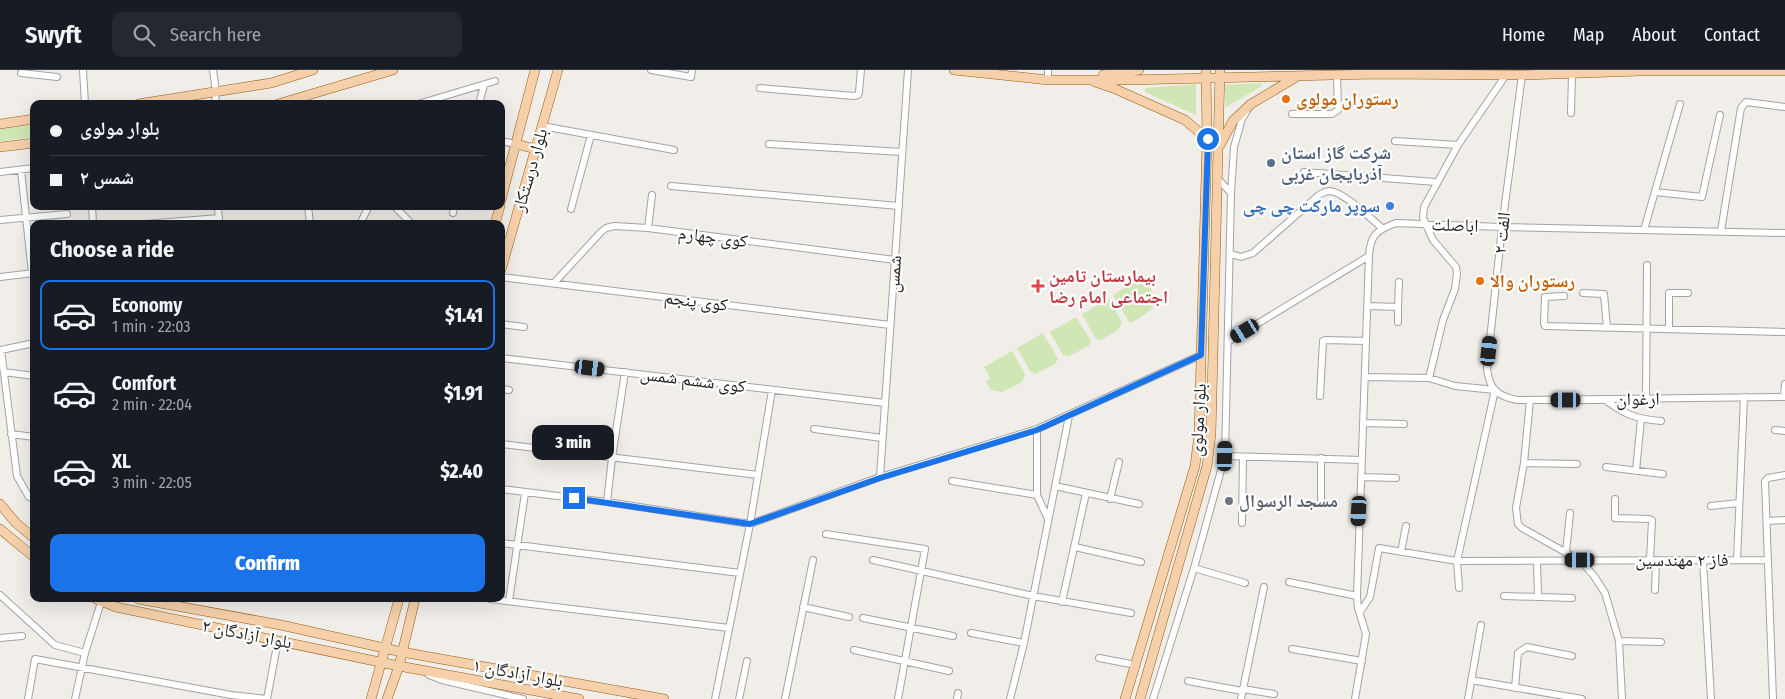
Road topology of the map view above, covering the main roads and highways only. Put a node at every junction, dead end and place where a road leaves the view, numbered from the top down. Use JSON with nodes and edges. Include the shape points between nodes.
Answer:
{"nodes":[{"id":1,"x":313,"y":70,"type":"edge"},
{"id":2,"x":393,"y":70,"type":"edge"},
{"id":3,"x":535,"y":70,"type":"edge"},
{"id":4,"x":558,"y":70,"type":"edge"},
{"id":5,"x":954,"y":70,"type":"edge"},
{"id":6,"x":1108,"y":70,"type":"edge"},
{"id":7,"x":1138,"y":70,"type":"edge"},
{"id":8,"x":1640,"y":71,"type":"edge"},
{"id":9,"x":1785,"y":71,"type":"edge"},
{"id":10,"x":1375,"y":72,"type":"edge"},
{"id":11,"x":1220,"y":73,"type":"edge"},
{"id":12,"x":1206,"y":74,"type":"edge"},
{"id":13,"x":1048,"y":75,"type":"edge"},
{"id":14,"x":1300,"y":75,"type":"junction"},
{"id":15,"x":1086,"y":79,"type":"junction"},
{"id":16,"x":164,"y":100,"type":"edge"},
{"id":17,"x":292,"y":100,"type":"edge"},
{"id":18,"x":30,"y":120,"type":"edge"},
{"id":19,"x":0,"y":124,"type":"edge"},
{"id":20,"x":1208,"y":139,"type":"junction"},
{"id":21,"x":30,"y":143,"type":"edge"},
{"id":22,"x":516,"y":144,"type":"junction"},
{"id":23,"x":0,"y":147,"type":"edge"},
{"id":24,"x":1219,"y":148,"type":"junction"},
{"id":25,"x":536,"y":150,"type":"junction"},
{"id":26,"x":505,"y":185,"type":"edge"},
{"id":27,"x":505,"y":256,"type":"edge"},
{"id":28,"x":1199,"y":434,"type":"junction"},
{"id":29,"x":1211,"y":434,"type":"junction"},
{"id":30,"x":0,"y":504,"type":"edge"},
{"id":31,"x":0,"y":529,"type":"edge"},
{"id":32,"x":30,"y":535,"type":"edge"},
{"id":33,"x":30,"y":554,"type":"edge"},
{"id":34,"x":105,"y":602,"type":"edge"},
{"id":35,"x":154,"y":602,"type":"edge"},
{"id":36,"x":397,"y":602,"type":"edge"},
{"id":37,"x":414,"y":602,"type":"edge"},
{"id":38,"x":386,"y":648,"type":"junction"},
{"id":39,"x":402,"y":652,"type":"junction"},
{"id":40,"x":383,"y":662,"type":"junction"},
{"id":41,"x":399,"y":666,"type":"junction"},
{"id":42,"x":371,"y":699,"type":"edge"},
{"id":43,"x":388,"y":699,"type":"edge"},
{"id":44,"x":579,"y":699,"type":"edge"},
{"id":45,"x":664,"y":699,"type":"edge"},
{"id":46,"x":1125,"y":699,"type":"edge"},
{"id":47,"x":1140,"y":699,"type":"edge"}],
"edges":[{"from":1,"to":16,"type":"main road","via":[[271,83]]},
{"from":2,"to":17,"type":"main road"},
{"from":3,"to":22,"type":"main road","name":"بلوار درستکار"},
{"from":4,"to":25,"type":"main road","name":"بلوار درستکار"},
{"from":5,"to":13,"type":"main road"},
{"from":6,"to":15,"type":"main road"},
{"from":7,"to":15,"type":"main road"},
{"from":8,"to":9,"type":"main road"},
{"from":8,"to":10,"type":"main road","via":[[1522,75]]},
{"from":10,"to":14,"type":"main road"},
{"from":11,"to":12,"type":"main road"},
{"from":11,"to":14,"type":"main road"},
{"from":11,"to":24,"type":"main road","name":"بلوار مولوی"},
{"from":12,"to":15,"type":"main road","via":[[1128,80]]},
{"from":12,"to":20,"type":"main road","name":"بلوار مولوی"},
{"from":13,"to":15,"type":"main road"},
{"from":14,"to":24,"type":"main road","via":[[1251,104],[1233,121]]},
{"from":15,"to":20,"type":"main road","via":[[1185,120]]},
{"from":18,"to":19,"type":"main road"},
{"from":20,"to":28,"type":"main road","name":"بلوار مولوی"},
{"from":21,"to":23,"type":"main road"},
{"from":22,"to":25,"type":"main road"},
{"from":22,"to":26,"type":"main road","name":"بلوار درستکار"},
{"from":24,"to":29,"type":"main road","name":"بلوار مولوی"},
{"from":25,"to":27,"type":"main road","name":"بلوار درستکار"},
{"from":28,"to":29,"type":"main road"},
{"from":28,"to":46,"type":"main road","name":"بلوار مولوی","via":[[1195,466]]},
{"from":29,"to":47,"type":"main road","name":"بلوار مولوی","via":[[1207,466]]},
{"from":30,"to":32,"type":"main road"},
{"from":31,"to":33,"type":"main road"},
{"from":34,"to":40,"type":"main road","name":"بلوار آزادگان ۲"},
{"from":35,"to":38,"type":"main road","name":"بلوار آزادگان ۲"},
{"from":36,"to":38,"type":"main road"},
{"from":37,"to":39,"type":"main road"},
{"from":38,"to":39,"type":"main road","name":"بلوار آزادگان ۲"},
{"from":38,"to":40,"type":"main road"},
{"from":39,"to":41,"type":"main road"},
{"from":39,"to":45,"type":"main road","name":"بلوار آزادگان ۱"},
{"from":40,"to":41,"type":"main road","name":"بلوار آزادگان ۲"},
{"from":40,"to":42,"type":"main road"},
{"from":41,"to":43,"type":"main road"},
{"from":41,"to":44,"type":"main road","name":"بلوار آزادگان ۱"}]}
